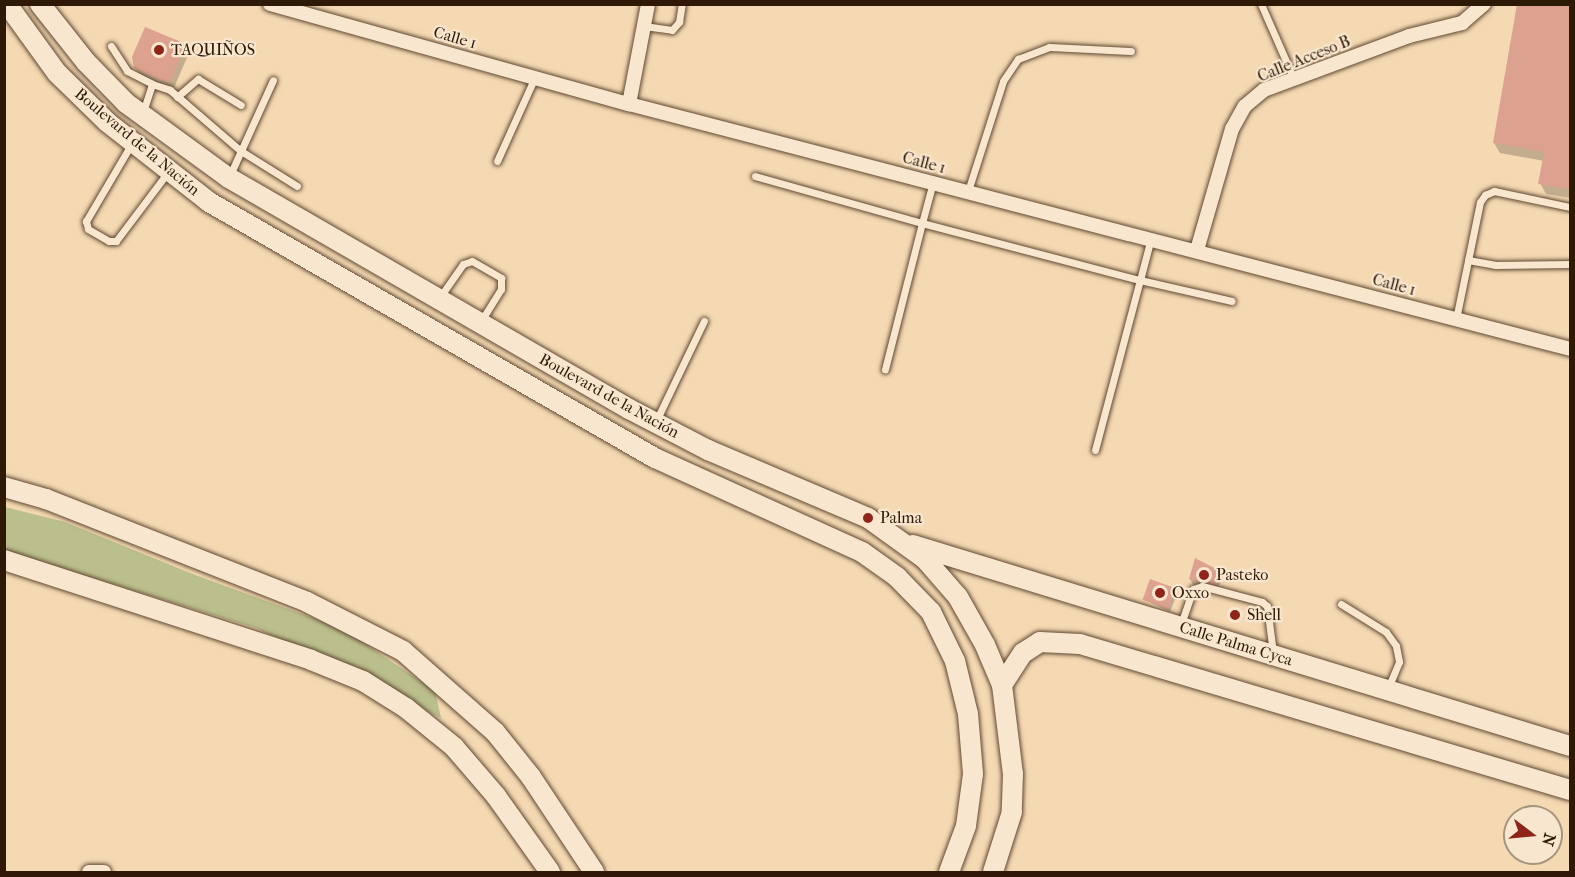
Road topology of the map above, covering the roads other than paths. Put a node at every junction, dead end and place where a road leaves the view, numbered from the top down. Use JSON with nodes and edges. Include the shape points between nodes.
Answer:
{"nodes":[{"id":1,"x":7,"y":4,"type":"edge"},
{"id":2,"x":40,"y":4,"type":"edge"},
{"id":3,"x":270,"y":4,"type":"edge"},
{"id":4,"x":648,"y":4,"type":"edge"},
{"id":5,"x":682,"y":4,"type":"edge"},
{"id":6,"x":1261,"y":4,"type":"edge"},
{"id":7,"x":1484,"y":4,"type":"edge"},
{"id":8,"x":644,"y":26,"type":"junction"},
{"id":9,"x":111,"y":46,"type":"dead end"},
{"id":10,"x":1131,"y":51,"type":"dead end"},
{"id":11,"x":535,"y":78,"type":"junction"},
{"id":12,"x":1294,"y":79,"type":"junction"},
{"id":13,"x":273,"y":80,"type":"dead end"},
{"id":14,"x":152,"y":84,"type":"junction"},
{"id":15,"x":177,"y":97,"type":"junction"},
{"id":16,"x":629,"y":104,"type":"junction"},
{"id":17,"x":241,"y":105,"type":"dead end"},
{"id":18,"x":141,"y":115,"type":"junction"},
{"id":19,"x":132,"y":142,"type":"junction"},
{"id":20,"x":241,"y":151,"type":"junction"},
{"id":21,"x":497,"y":161,"type":"dead end"},
{"id":22,"x":168,"y":172,"type":"junction"},
{"id":23,"x":755,"y":177,"type":"dead end"},
{"id":24,"x":229,"y":178,"type":"junction"},
{"id":25,"x":933,"y":182,"type":"junction"},
{"id":26,"x":297,"y":186,"type":"dead end"},
{"id":27,"x":968,"y":191,"type":"junction"},
{"id":28,"x":1570,"y":207,"type":"edge"},
{"id":29,"x":922,"y":223,"type":"junction"},
{"id":30,"x":1150,"y":238,"type":"junction"},
{"id":31,"x":1197,"y":250,"type":"junction"},
{"id":32,"x":1468,"y":261,"type":"junction"},
{"id":33,"x":1570,"y":264,"type":"edge"},
{"id":34,"x":1140,"y":280,"type":"junction"},
{"id":35,"x":438,"y":299,"type":"junction"},
{"id":36,"x":1232,"y":301,"type":"dead end"},
{"id":37,"x":1456,"y":319,"type":"junction"},
{"id":38,"x":704,"y":321,"type":"dead end"},
{"id":39,"x":480,"y":323,"type":"junction"},
{"id":40,"x":1570,"y":349,"type":"edge"},
{"id":41,"x":465,"y":350,"type":"junction"},
{"id":42,"x":885,"y":369,"type":"dead end"},
{"id":43,"x":655,"y":423,"type":"junction"},
{"id":44,"x":1095,"y":450,"type":"dead end"},
{"id":45,"x":4,"y":487,"type":"edge"},
{"id":46,"x":903,"y":541,"type":"junction"},
{"id":47,"x":4,"y":560,"type":"edge"},
{"id":48,"x":1341,"y":604,"type":"dead end"},
{"id":49,"x":1180,"y":627,"type":"junction"},
{"id":50,"x":1273,"y":655,"type":"junction"},
{"id":51,"x":1002,"y":685,"type":"junction"},
{"id":52,"x":1387,"y":690,"type":"junction"},
{"id":53,"x":1570,"y":746,"type":"edge"},
{"id":54,"x":1570,"y":790,"type":"edge"},
{"id":55,"x":89,"y":873,"type":"edge"},
{"id":56,"x":104,"y":873,"type":"edge"},
{"id":57,"x":550,"y":873,"type":"edge"},
{"id":58,"x":594,"y":873,"type":"edge"},
{"id":59,"x":949,"y":873,"type":"edge"},
{"id":60,"x":993,"y":873,"type":"edge"}],
"edges":[{"from":1,"to":19,"type":"main road","name":"Boulevard de la Nación","via":[[57,74]]},
{"from":2,"to":18,"type":"main road","name":"Boulevard de la Nación","via":[[86,62]]},
{"from":3,"to":11,"type":"street","name":"Calle 1"},
{"from":4,"to":8,"type":"street"},
{"from":5,"to":8,"type":"lane","via":[[679,22],[672,30]]},
{"from":6,"to":12,"type":"lane"},
{"from":7,"to":12,"type":"street","name":"Calle Acceso B","via":[[1462,23],[1409,36]]},
{"from":8,"to":16,"type":"street"},
{"from":9,"to":14,"type":"lane","via":[[127,71]]},
{"from":10,"to":27,"type":"lane","via":[[1049,47],[1018,59],[1003,81]]},
{"from":11,"to":16,"type":"street","name":"Calle 1"},
{"from":11,"to":21,"type":"lane"},
{"from":12,"to":31,"type":"street","name":"Calle Acceso B","via":[[1264,90],[1245,106],[1232,129]]},
{"from":13,"to":20,"type":"lane"},
{"from":14,"to":15,"type":"lane"},
{"from":14,"to":18,"type":"lane"},
{"from":15,"to":17,"type":"lane","via":[[198,79]]},
{"from":15,"to":20,"type":"lane"},
{"from":16,"to":25,"type":"street","name":"Calle 1"},
{"from":18,"to":24,"type":"main road","name":"Boulevard de la Nación"},
{"from":19,"to":22,"type":"main road","name":"Boulevard de la Nación"},
{"from":19,"to":22,"type":"lane","via":[[86,221],[88,229],[116,241]]},
{"from":20,"to":24,"type":"lane"},
{"from":20,"to":26,"type":"lane"},
{"from":22,"to":41,"type":"main road","name":"Boulevard de la Nación","via":[[277,244]]},
{"from":23,"to":29,"type":"lane"},
{"from":24,"to":35,"type":"main road","name":"Boulevard de la Nación"},
{"from":25,"to":27,"type":"street","name":"Calle 1"},
{"from":25,"to":29,"type":"lane"},
{"from":27,"to":30,"type":"street","name":"Calle 1"},
{"from":28,"to":32,"type":"lane","via":[[1494,191],[1485,195],[1480,202]]},
{"from":29,"to":34,"type":"lane"},
{"from":29,"to":42,"type":"lane"},
{"from":30,"to":31,"type":"street","name":"Calle 1"},
{"from":30,"to":34,"type":"lane"},
{"from":31,"to":37,"type":"street","name":"Calle 1"},
{"from":32,"to":33,"type":"lane","via":[[1495,265]]},
{"from":32,"to":37,"type":"lane"},
{"from":34,"to":36,"type":"lane"},
{"from":34,"to":44,"type":"lane"},
{"from":35,"to":39,"type":"main road","name":"Boulevard de la Nación"},
{"from":35,"to":39,"type":"lane","via":[[463,264],[472,261],[501,278],[501,289]]},
{"from":37,"to":40,"type":"street","name":"Calle 1"},
{"from":38,"to":43,"type":"lane"},
{"from":39,"to":41,"type":"main road"},
{"from":39,"to":43,"type":"main road","name":"Boulevard de la Nación"},
{"from":41,"to":59,"type":"main road","name":"Boulevard de la Nación","via":[[655,458],[862,552],[897,577],[931,612],[958,672],[968,714],[973,774],[966,826]]},
{"from":43,"to":46,"type":"main road","name":"Boulevard de la Nación","via":[[708,450],[821,495]]},
{"from":45,"to":58,"type":"main road","via":[[46,499],[307,602],[403,651],[495,732],[551,806]]},
{"from":46,"to":49,"type":"main road","name":"Calle Palma Cyca"},
{"from":46,"to":51,"type":"main road","name":"Boulevard de la Nación","via":[[925,558],[958,597]]},
{"from":47,"to":57,"type":"main road","via":[[311,660],[363,681],[406,708],[454,747],[496,796]]},
{"from":48,"to":52,"type":"lane","via":[[1386,632],[1396,645],[1399,662]]},
{"from":49,"to":50,"type":"main road","name":"Calle Palma Cyca"},
{"from":49,"to":50,"type":"lane","via":[[1193,590],[1202,586],[1262,602],[1267,606]]},
{"from":50,"to":52,"type":"main road","name":"Calle Palma Cyca"},
{"from":51,"to":54,"type":"main road","via":[[1023,653],[1040,642],[1080,644]]},
{"from":51,"to":60,"type":"main road","name":"Boulevard de la Nación","via":[[1013,774],[1012,812]]},
{"from":52,"to":53,"type":"main road","name":"Calle Palma Cyca"},
{"from":55,"to":56,"type":"street"}]}
